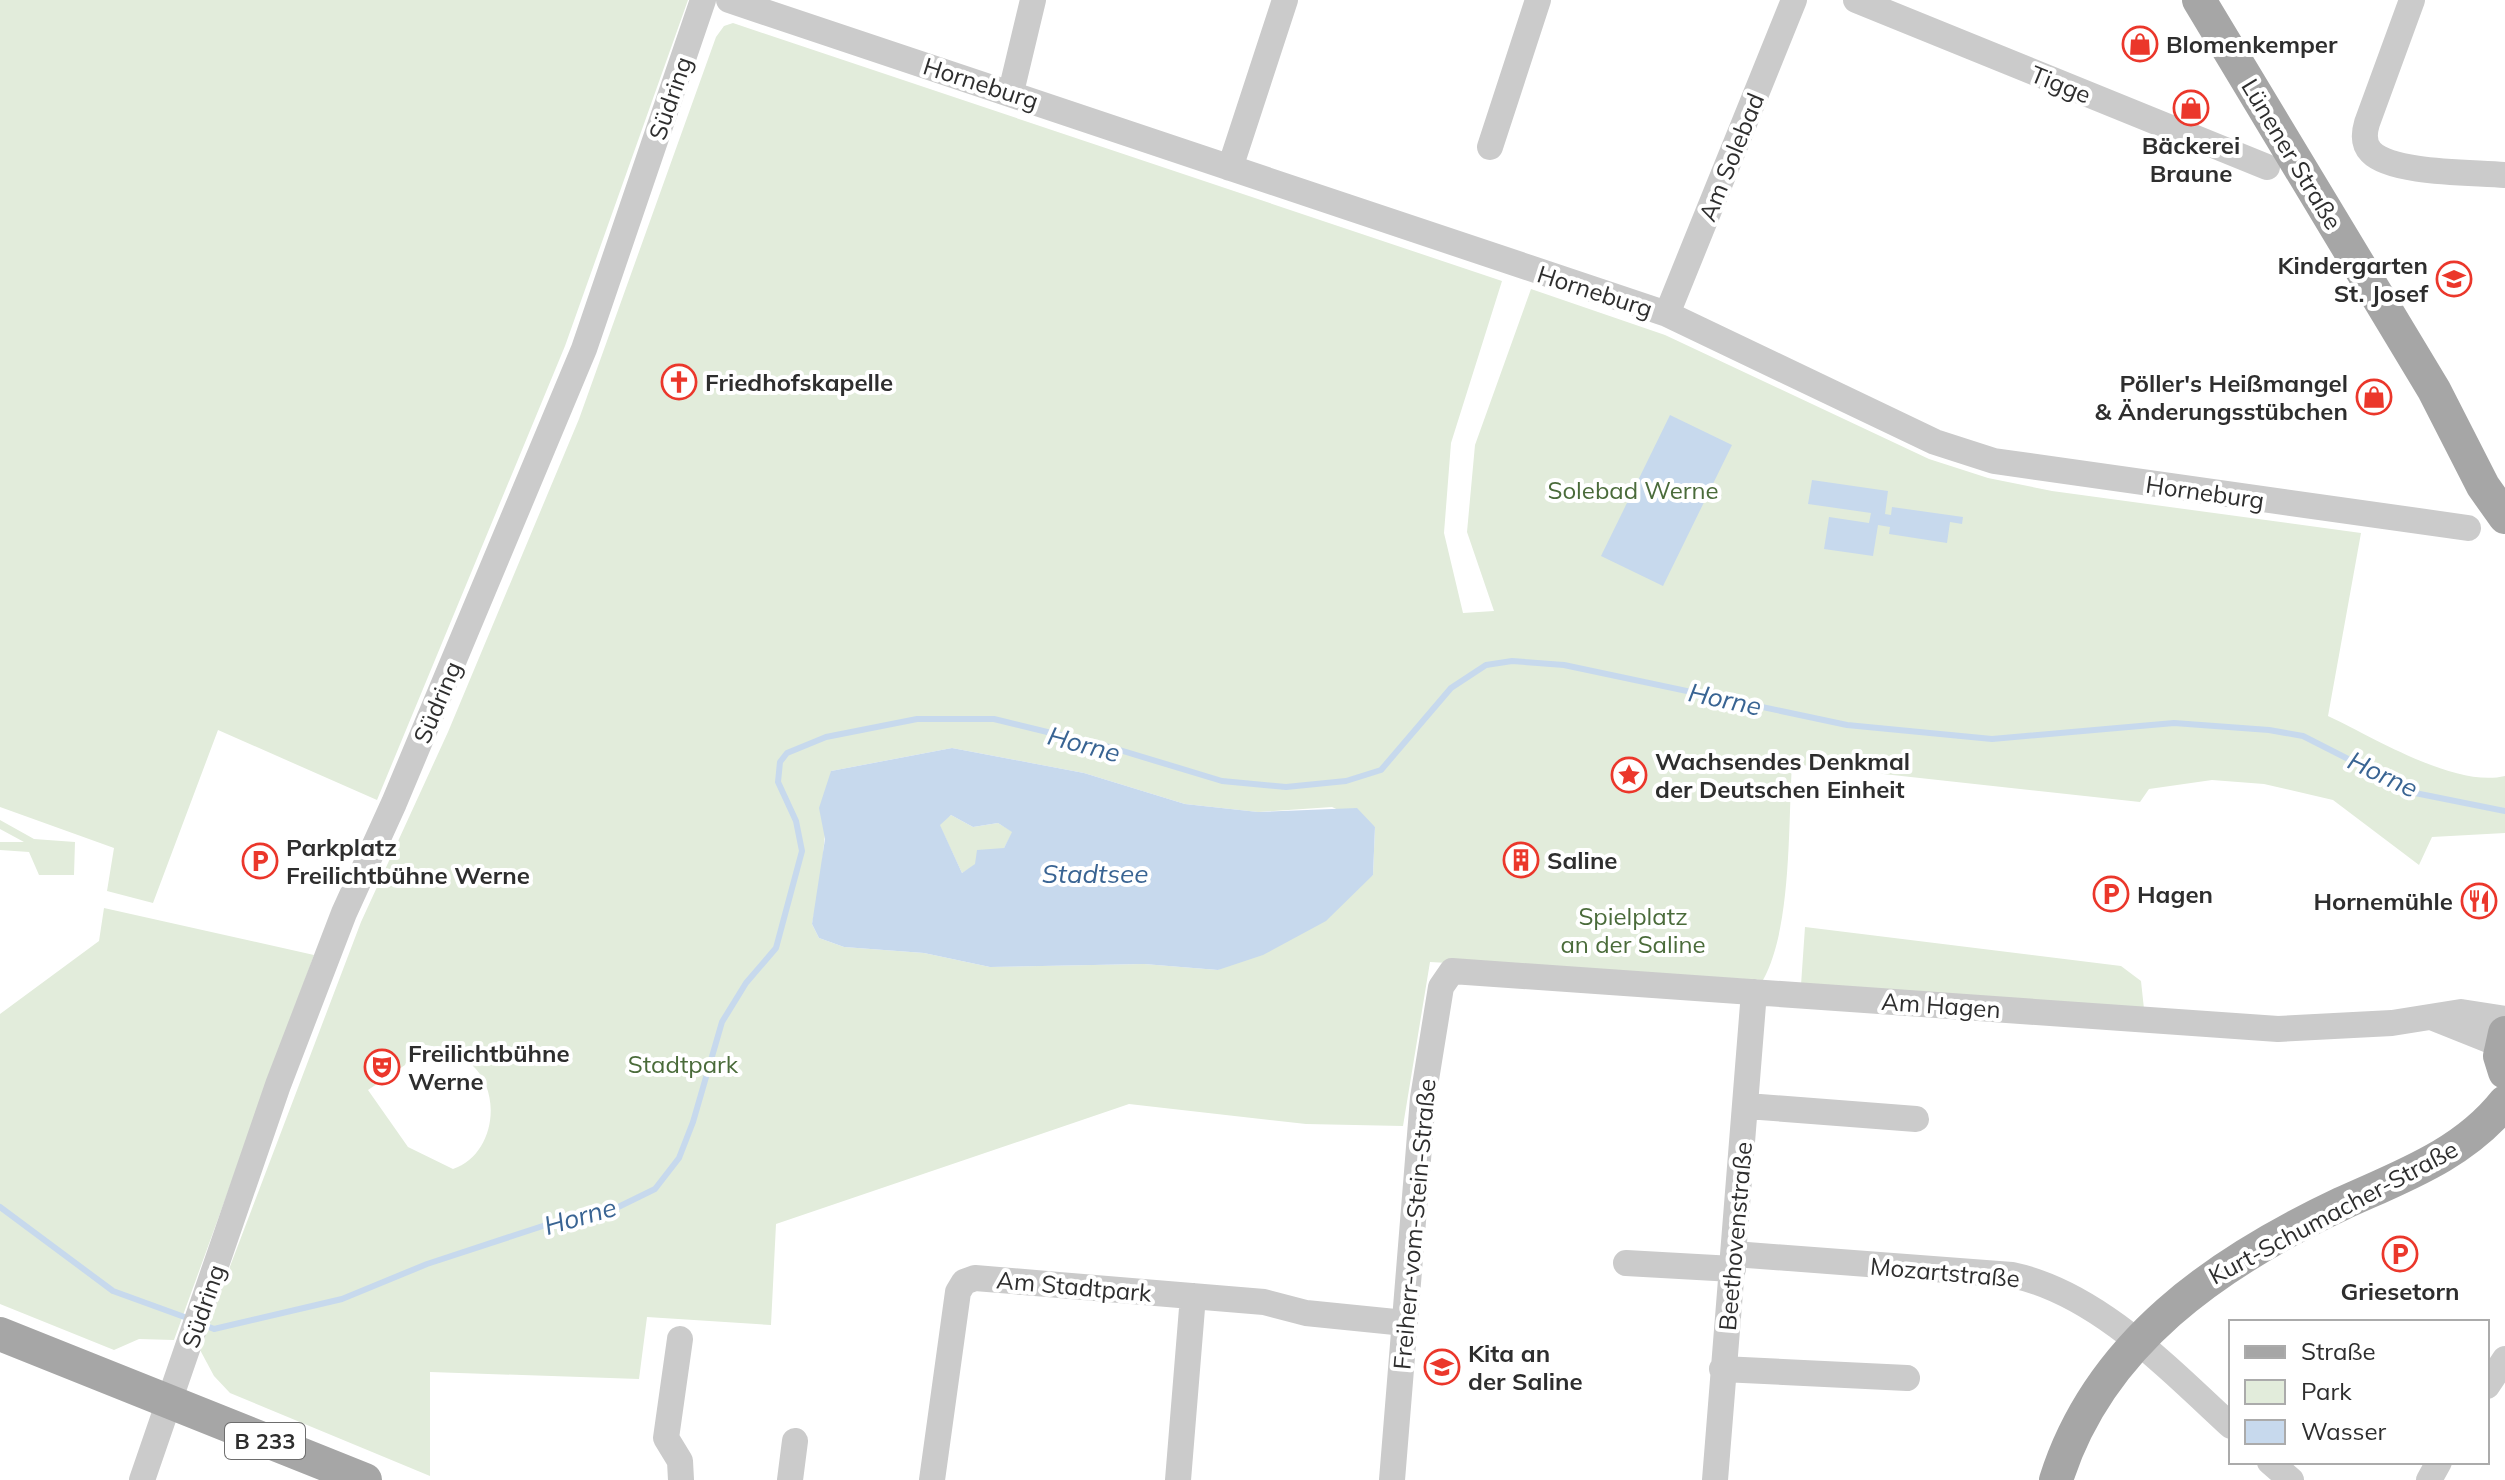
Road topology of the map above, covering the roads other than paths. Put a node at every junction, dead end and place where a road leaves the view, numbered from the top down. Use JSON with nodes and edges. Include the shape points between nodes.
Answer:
{"nodes":[{"id":1,"x":703,"y":0,"type":"edge"},
{"id":2,"x":729,"y":0,"type":"edge"},
{"id":3,"x":1033,"y":0,"type":"edge"},
{"id":4,"x":1285,"y":0,"type":"edge"},
{"id":5,"x":1538,"y":0,"type":"edge"},
{"id":6,"x":1794,"y":0,"type":"edge"},
{"id":7,"x":1856,"y":0,"type":"edge"},
{"id":8,"x":2199,"y":0,"type":"edge"},
{"id":9,"x":2412,"y":0,"type":"edge"},
{"id":10,"x":1011,"y":92,"type":"junction"},
{"id":11,"x":1490,"y":147,"type":"dead end"},
{"id":12,"x":2267,"y":167,"type":"dead end"},
{"id":13,"x":1230,"y":168,"type":"junction"},
{"id":14,"x":2505,"y":175,"type":"edge"},
{"id":15,"x":1667,"y":314,"type":"junction"},
{"id":16,"x":2434,"y":390,"type":"junction"},
{"id":17,"x":2505,"y":482,"type":"edge"},
{"id":18,"x":2505,"y":517,"type":"edge"},
{"id":19,"x":2468,"y":528,"type":"dead end"},
{"id":20,"x":1452,"y":971,"type":"joint"},
{"id":21,"x":1754,"y":992,"type":"junction"},
{"id":22,"x":2504,"y":1042,"type":"edge"},
{"id":23,"x":2505,"y":1102,"type":"edge"},
{"id":24,"x":1747,"y":1106,"type":"junction"},
{"id":25,"x":1916,"y":1119,"type":"dead end"},
{"id":26,"x":1734,"y":1261,"type":"junction"},
{"id":27,"x":1626,"y":1263,"type":"dead end"},
{"id":28,"x":1193,"y":1296,"type":"junction"},
{"id":29,"x":1405,"y":1323,"type":"junction"},
{"id":30,"x":0,"y":1334,"type":"edge"},
{"id":31,"x":680,"y":1339,"type":"dead end"},
{"id":32,"x":2137,"y":1344,"type":"junction"},
{"id":33,"x":2505,"y":1359,"type":"edge"},
{"id":34,"x":1722,"y":1369,"type":"junction"},
{"id":35,"x":1907,"y":1378,"type":"dead end"},
{"id":36,"x":2489,"y":1383,"type":"edge"},
{"id":37,"x":171,"y":1405,"type":"junction"},
{"id":38,"x":2229,"y":1424,"type":"edge"},
{"id":39,"x":795,"y":1441,"type":"dead end"},
{"id":40,"x":2272,"y":1464,"type":"edge"},
{"id":41,"x":142,"y":1480,"type":"edge"},
{"id":42,"x":365,"y":1480,"type":"edge"},
{"id":43,"x":681,"y":1480,"type":"edge"},
{"id":44,"x":790,"y":1480,"type":"edge"},
{"id":45,"x":932,"y":1480,"type":"edge"},
{"id":46,"x":1178,"y":1480,"type":"edge"},
{"id":47,"x":1392,"y":1480,"type":"edge"},
{"id":48,"x":1715,"y":1480,"type":"edge"},
{"id":49,"x":2056,"y":1480,"type":"edge"},
{"id":50,"x":2291,"y":1480,"type":"edge"}],
"edges":[{"from":1,"to":37,"type":"street","name":"Südring","via":[[584,349],[333,939],[278,1085]]},
{"from":2,"to":10,"type":"street","name":"Horneburg"},
{"from":3,"to":10,"type":"street"},
{"from":4,"to":13,"type":"street"},
{"from":5,"to":11,"type":"street"},
{"from":6,"to":15,"type":"street","name":"Am Solebad"},
{"from":7,"to":12,"type":"street","name":"Tigge"},
{"from":8,"to":16,"type":"main road","name":"Lünener Straße"},
{"from":9,"to":14,"type":"street","via":[[2364,133],[2368,150],[2404,165]]},
{"from":10,"to":13,"type":"street","name":"Horneburg"},
{"from":13,"to":15,"type":"street","name":"Horneburg"},
{"from":15,"to":19,"type":"street","name":"Horneburg","via":[[1935,442],[1994,461]]},
{"from":16,"to":17,"type":"main road","name":"Lünener Straße"},
{"from":16,"to":18,"type":"main road","name":"Lünener Straße","via":[[2483,486]]},
{"from":20,"to":21,"type":"street","name":"Am Hagen"},
{"from":20,"to":29,"type":"street","name":"Freiherr-vom-Stein-Straße","via":[[1441,987],[1423,1098]]},
{"from":21,"to":22,"type":"street","name":"Am Hagen","via":[[2278,1029],[2431,1017]]},
{"from":21,"to":24,"type":"street","name":"Beethovenstraße"},
{"from":23,"to":32,"type":"main road","name":"Kurt-Schumacher-Straße","via":[[2444,1156],[2282,1234],[2196,1287]]},
{"from":24,"to":25,"type":"street"},
{"from":24,"to":26,"type":"street","name":"Beethovenstraße"},
{"from":26,"to":27,"type":"street","name":"Mozartstraße"},
{"from":26,"to":32,"type":"street","name":"Mozartstraße","via":[[2022,1277],[2082,1302]]},
{"from":26,"to":34,"type":"street","name":"Beethovenstraße"},
{"from":28,"to":29,"type":"street","name":"Am Stadtpark"},
{"from":28,"to":45,"type":"street","name":"Am Stadtpark","via":[[975,1278],[964,1282],[958,1292]]},
{"from":28,"to":46,"type":"street"},
{"from":29,"to":47,"type":"street","name":"Freiherr-vom-Stein-Straße"},
{"from":30,"to":37,"type":"main road","number":"B 233"},
{"from":31,"to":43,"type":"street","via":[[666,1438],[680,1461]]},
{"from":32,"to":38,"type":"street","name":"Mozartstraße"},
{"from":32,"to":49,"type":"main road","name":"Kurt-Schumacher-Straße","via":[[2086,1416]]},
{"from":33,"to":36,"type":"street"},
{"from":34,"to":35,"type":"street"},
{"from":34,"to":48,"type":"street","name":"Beethovenstraße"},
{"from":37,"to":41,"type":"street","name":"Südring"},
{"from":37,"to":42,"type":"main road","number":"B 233"},
{"from":39,"to":44,"type":"street"},
{"from":40,"to":50,"type":"street"}]}
